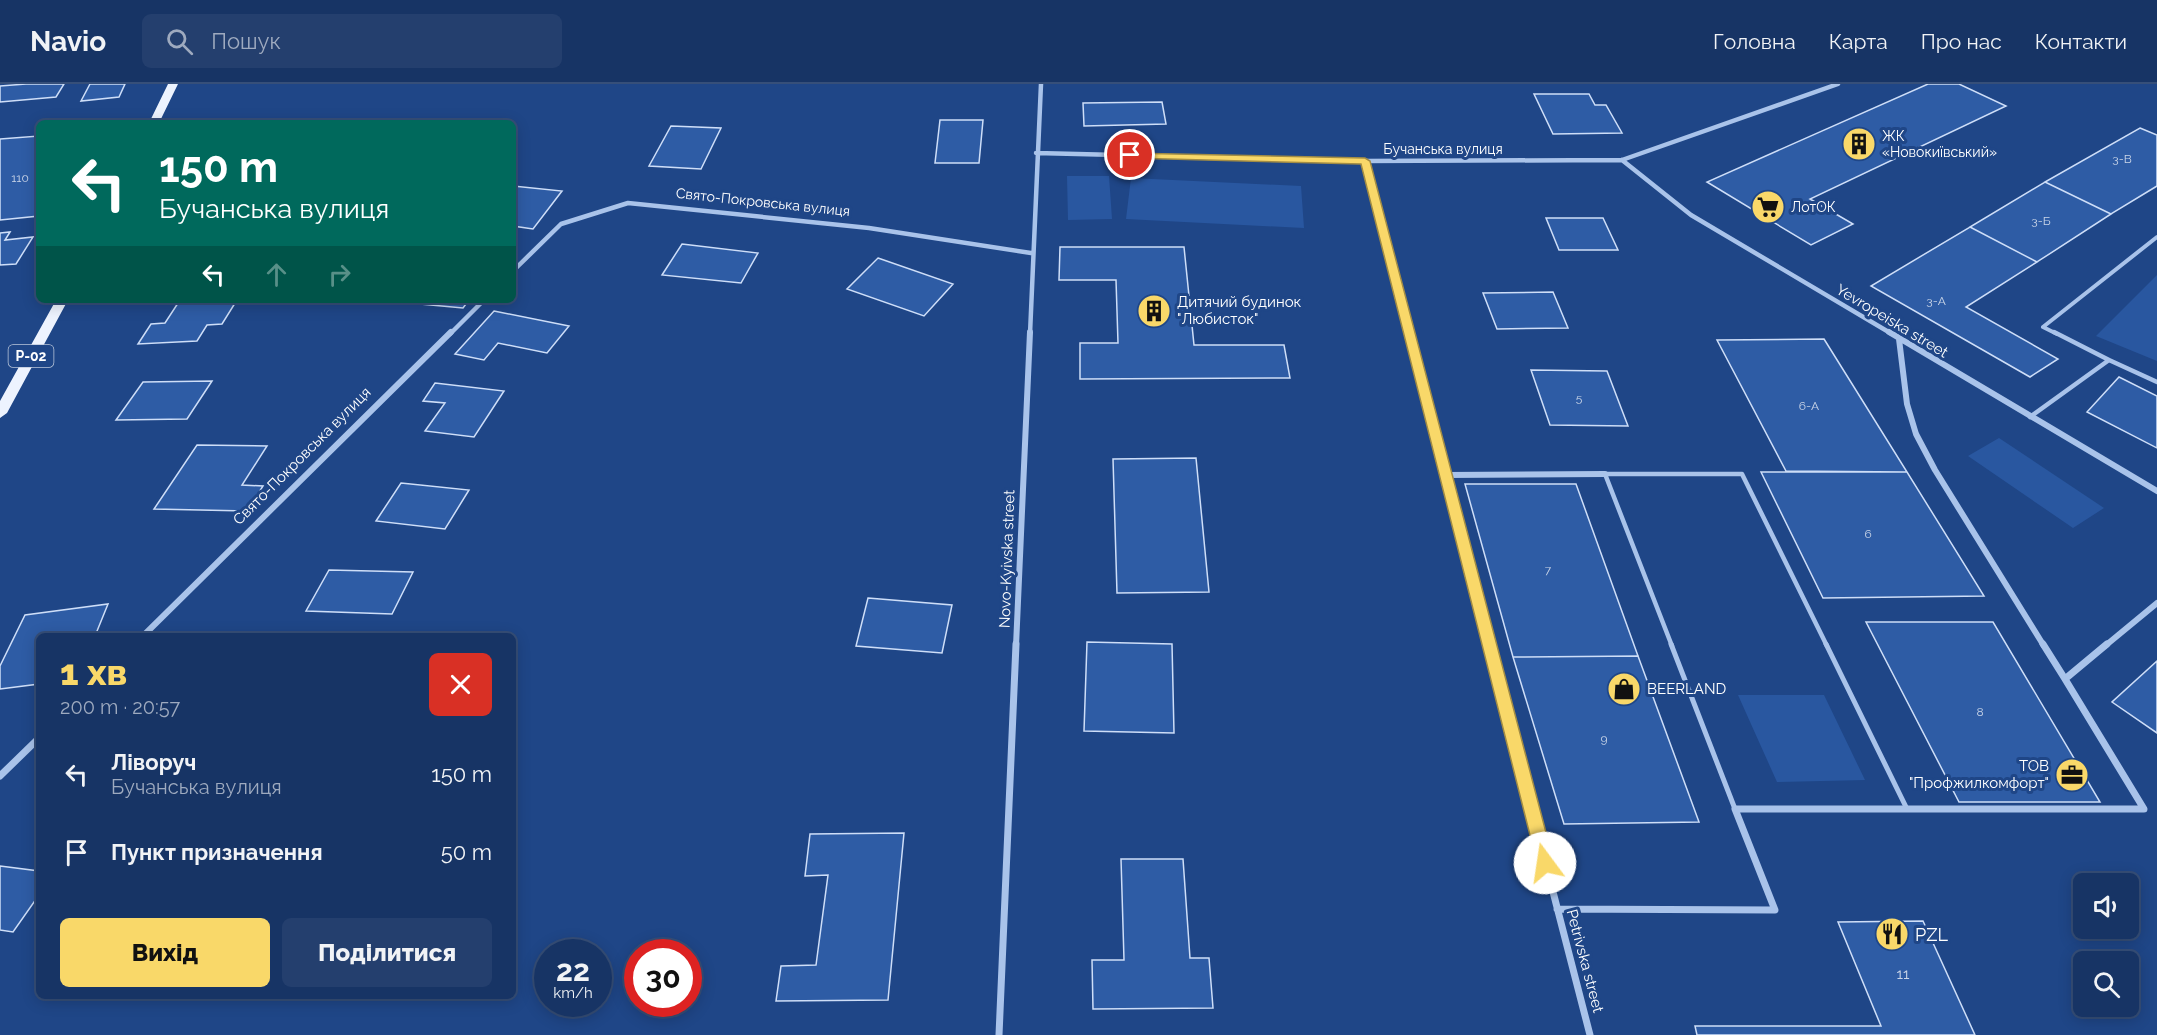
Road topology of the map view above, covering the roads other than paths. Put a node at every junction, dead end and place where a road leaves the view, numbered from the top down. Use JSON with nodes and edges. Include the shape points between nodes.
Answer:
{"nodes":[{"id":1,"x":172,"y":84,"type":"edge"},
{"id":2,"x":1041,"y":84,"type":"edge"},
{"id":3,"x":1838,"y":84,"type":"edge"},
{"id":4,"x":155,"y":120,"type":"edge"},
{"id":5,"x":1036,"y":153,"type":"junction"},
{"id":6,"x":1622,"y":160,"type":"junction"},
{"id":7,"x":1365,"y":161,"type":"junction"},
{"id":8,"x":2157,"y":237,"type":"edge"},
{"id":9,"x":1031,"y":253,"type":"junction"},
{"id":10,"x":516,"y":269,"type":"edge"},
{"id":11,"x":60,"y":303,"type":"edge"},
{"id":12,"x":481,"y":303,"type":"edge"},
{"id":13,"x":1899,"y":339,"type":"junction"},
{"id":14,"x":2109,"y":360,"type":"junction"},
{"id":15,"x":2157,"y":382,"type":"edge"},
{"id":16,"x":0,"y":413,"type":"edge"},
{"id":17,"x":2030,"y":417,"type":"junction"},
{"id":18,"x":1605,"y":474,"type":"junction"},
{"id":19,"x":1446,"y":475,"type":"junction"},
{"id":20,"x":2157,"y":491,"type":"edge"},
{"id":21,"x":2157,"y":603,"type":"edge"},
{"id":22,"x":146,"y":633,"type":"edge"},
{"id":23,"x":2065,"y":680,"type":"junction"},
{"id":24,"x":36,"y":741,"type":"edge"},
{"id":25,"x":0,"y":776,"type":"edge"},
{"id":26,"x":1735,"y":809,"type":"junction"},
{"id":27,"x":1906,"y":809,"type":"junction"},
{"id":28,"x":1557,"y":909,"type":"junction"},
{"id":29,"x":999,"y":1035,"type":"edge"},
{"id":30,"x":1590,"y":1035,"type":"edge"}],
"edges":[{"from":1,"to":4,"type":"main road"},
{"from":2,"to":5,"type":"street","name":"Novo-Kyivska street"},
{"from":3,"to":6,"type":"street","name":"Бучанська вулиця"},
{"from":5,"to":7,"type":"street","name":"Бучанська вулиця"},
{"from":5,"to":9,"type":"street","name":"Novo-Kyivska street"},
{"from":6,"to":7,"type":"street","name":"Бучанська вулиця"},
{"from":6,"to":13,"type":"street","name":"Yevropeiska street","via":[[1691,215]]},
{"from":7,"to":19,"type":"street","name":"Petrivska street"},
{"from":8,"to":14,"type":"lane","via":[[2043,327]]},
{"from":9,"to":10,"type":"street","name":"Свято-Покровська вулиця","via":[[869,228],[628,203],[561,224]]},
{"from":9,"to":29,"type":"street","name":"Novo-Kyivska street"},
{"from":11,"to":16,"type":"main road","number":"Р-02"},
{"from":12,"to":22,"type":"street","name":"Свято-Покровська вулиця"},
{"from":13,"to":17,"type":"street","name":"Yevropeiska street"},
{"from":13,"to":23,"type":"street","via":[[1907,404],[1916,434]]},
{"from":14,"to":15,"type":"lane"},
{"from":14,"to":17,"type":"lane"},
{"from":17,"to":20,"type":"street","name":"Yevropeiska street"},
{"from":18,"to":19,"type":"street"},
{"from":18,"to":26,"type":"lane"},
{"from":18,"to":27,"type":"lane","via":[[1742,474]]},
{"from":19,"to":28,"type":"street","name":"Petrivska street"},
{"from":21,"to":23,"type":"street"},
{"from":23,"to":27,"type":"street","via":[[2144,809]]},
{"from":24,"to":25,"type":"street"},
{"from":26,"to":27,"type":"street"},
{"from":26,"to":28,"type":"street","via":[[1775,910]]},
{"from":28,"to":30,"type":"street","name":"Petrivska street"}]}
